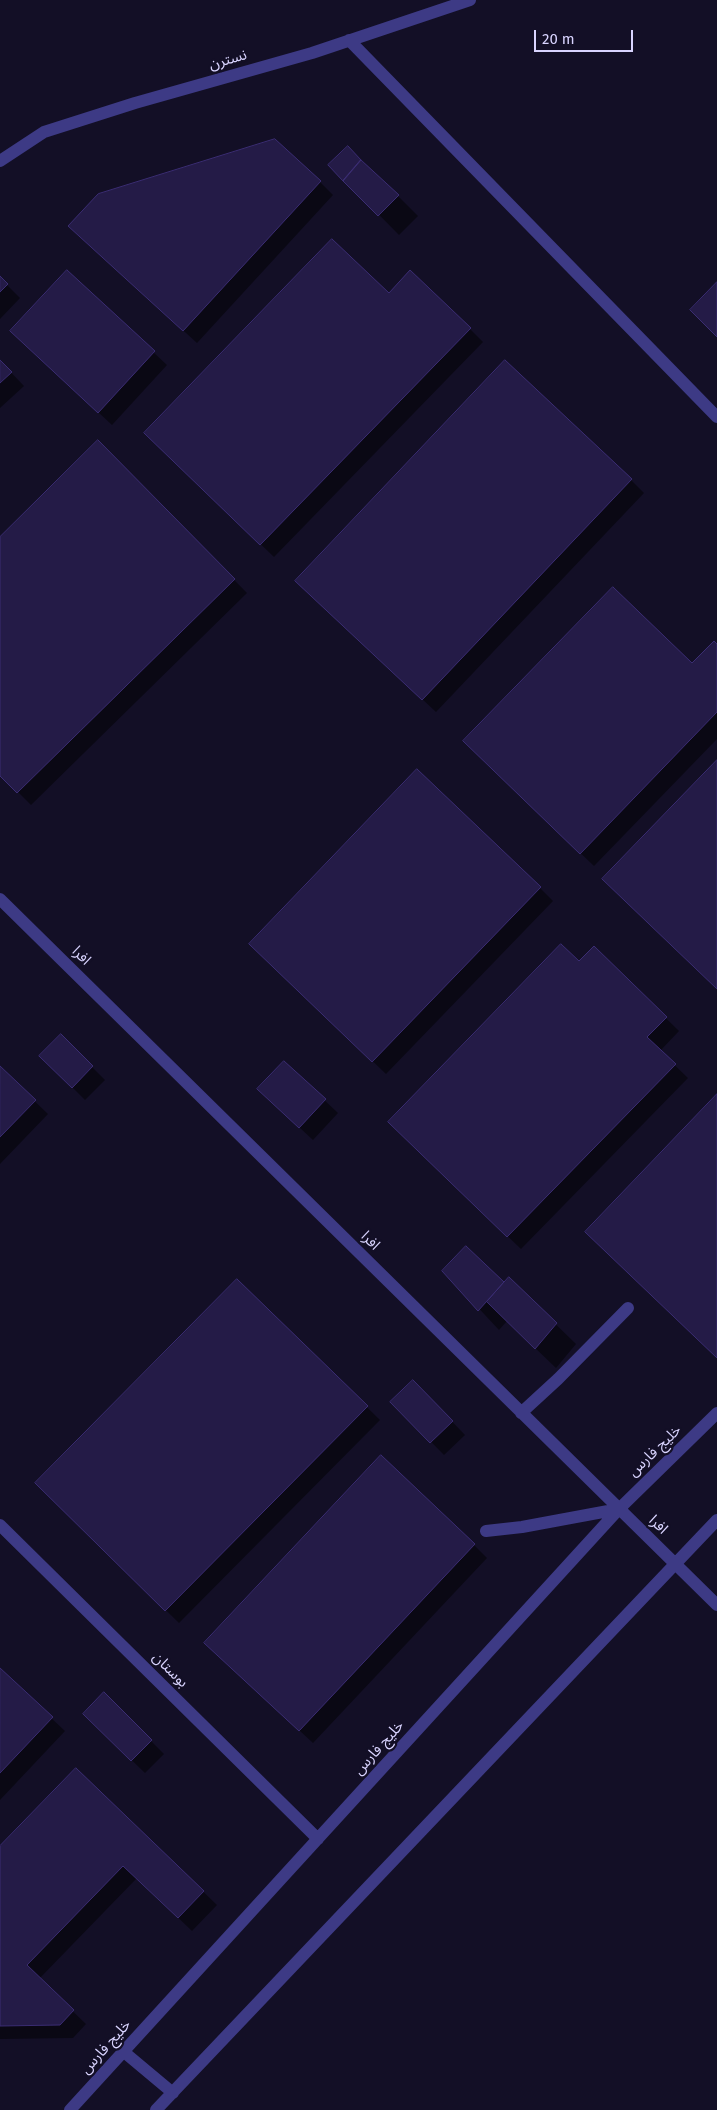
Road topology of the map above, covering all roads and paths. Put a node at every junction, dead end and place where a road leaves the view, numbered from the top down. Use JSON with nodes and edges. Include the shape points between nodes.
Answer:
{"nodes":[{"id":1,"x":470,"y":0,"type":"edge"},
{"id":2,"x":349,"y":40,"type":"junction"},
{"id":3,"x":0,"y":161,"type":"edge"},
{"id":4,"x":717,"y":417,"type":"edge"},
{"id":5,"x":0,"y":899,"type":"edge"},
{"id":6,"x":628,"y":1308,"type":"dead end"},
{"id":7,"x":521,"y":1413,"type":"junction"},
{"id":8,"x":717,"y":1413,"type":"edge"},
{"id":9,"x":619,"y":1509,"type":"junction"},
{"id":10,"x":717,"y":1520,"type":"edge"},
{"id":11,"x":0,"y":1525,"type":"edge"},
{"id":12,"x":486,"y":1530,"type":"dead end"},
{"id":13,"x":675,"y":1564,"type":"junction"},
{"id":14,"x":717,"y":1605,"type":"edge"},
{"id":15,"x":318,"y":1839,"type":"junction"},
{"id":16,"x":124,"y":2052,"type":"junction"},
{"id":17,"x":173,"y":2093,"type":"junction"},
{"id":18,"x":70,"y":2110,"type":"edge"},
{"id":19,"x":156,"y":2110,"type":"edge"}],
"edges":[{"from":1,"to":2,"type":"lane","name":"نسترن"},
{"from":2,"to":3,"type":"lane","name":"نسترن","via":[[44,132]]},
{"from":2,"to":4,"type":"lane"},
{"from":5,"to":7,"type":"lane","name":"افرا"},
{"from":6,"to":7,"type":"lane"},
{"from":7,"to":9,"type":"lane","name":"افرا"},
{"from":8,"to":9,"type":"lane","name":"خلیج فارس"},
{"from":9,"to":12,"type":"lane","via":[[522,1527]]},
{"from":9,"to":13,"type":"lane","name":"افرا"},
{"from":9,"to":15,"type":"lane","name":"خلیج فارس"},
{"from":10,"to":13,"type":"lane"},
{"from":11,"to":15,"type":"lane","name":"بوستان"},
{"from":13,"to":14,"type":"lane","name":"افرا"},
{"from":13,"to":17,"type":"lane"},
{"from":15,"to":16,"type":"lane","name":"خلیج فارس"},
{"from":16,"to":17,"type":"lane"},
{"from":16,"to":18,"type":"lane","name":"خلیج فارس"},
{"from":17,"to":19,"type":"lane"}]}
